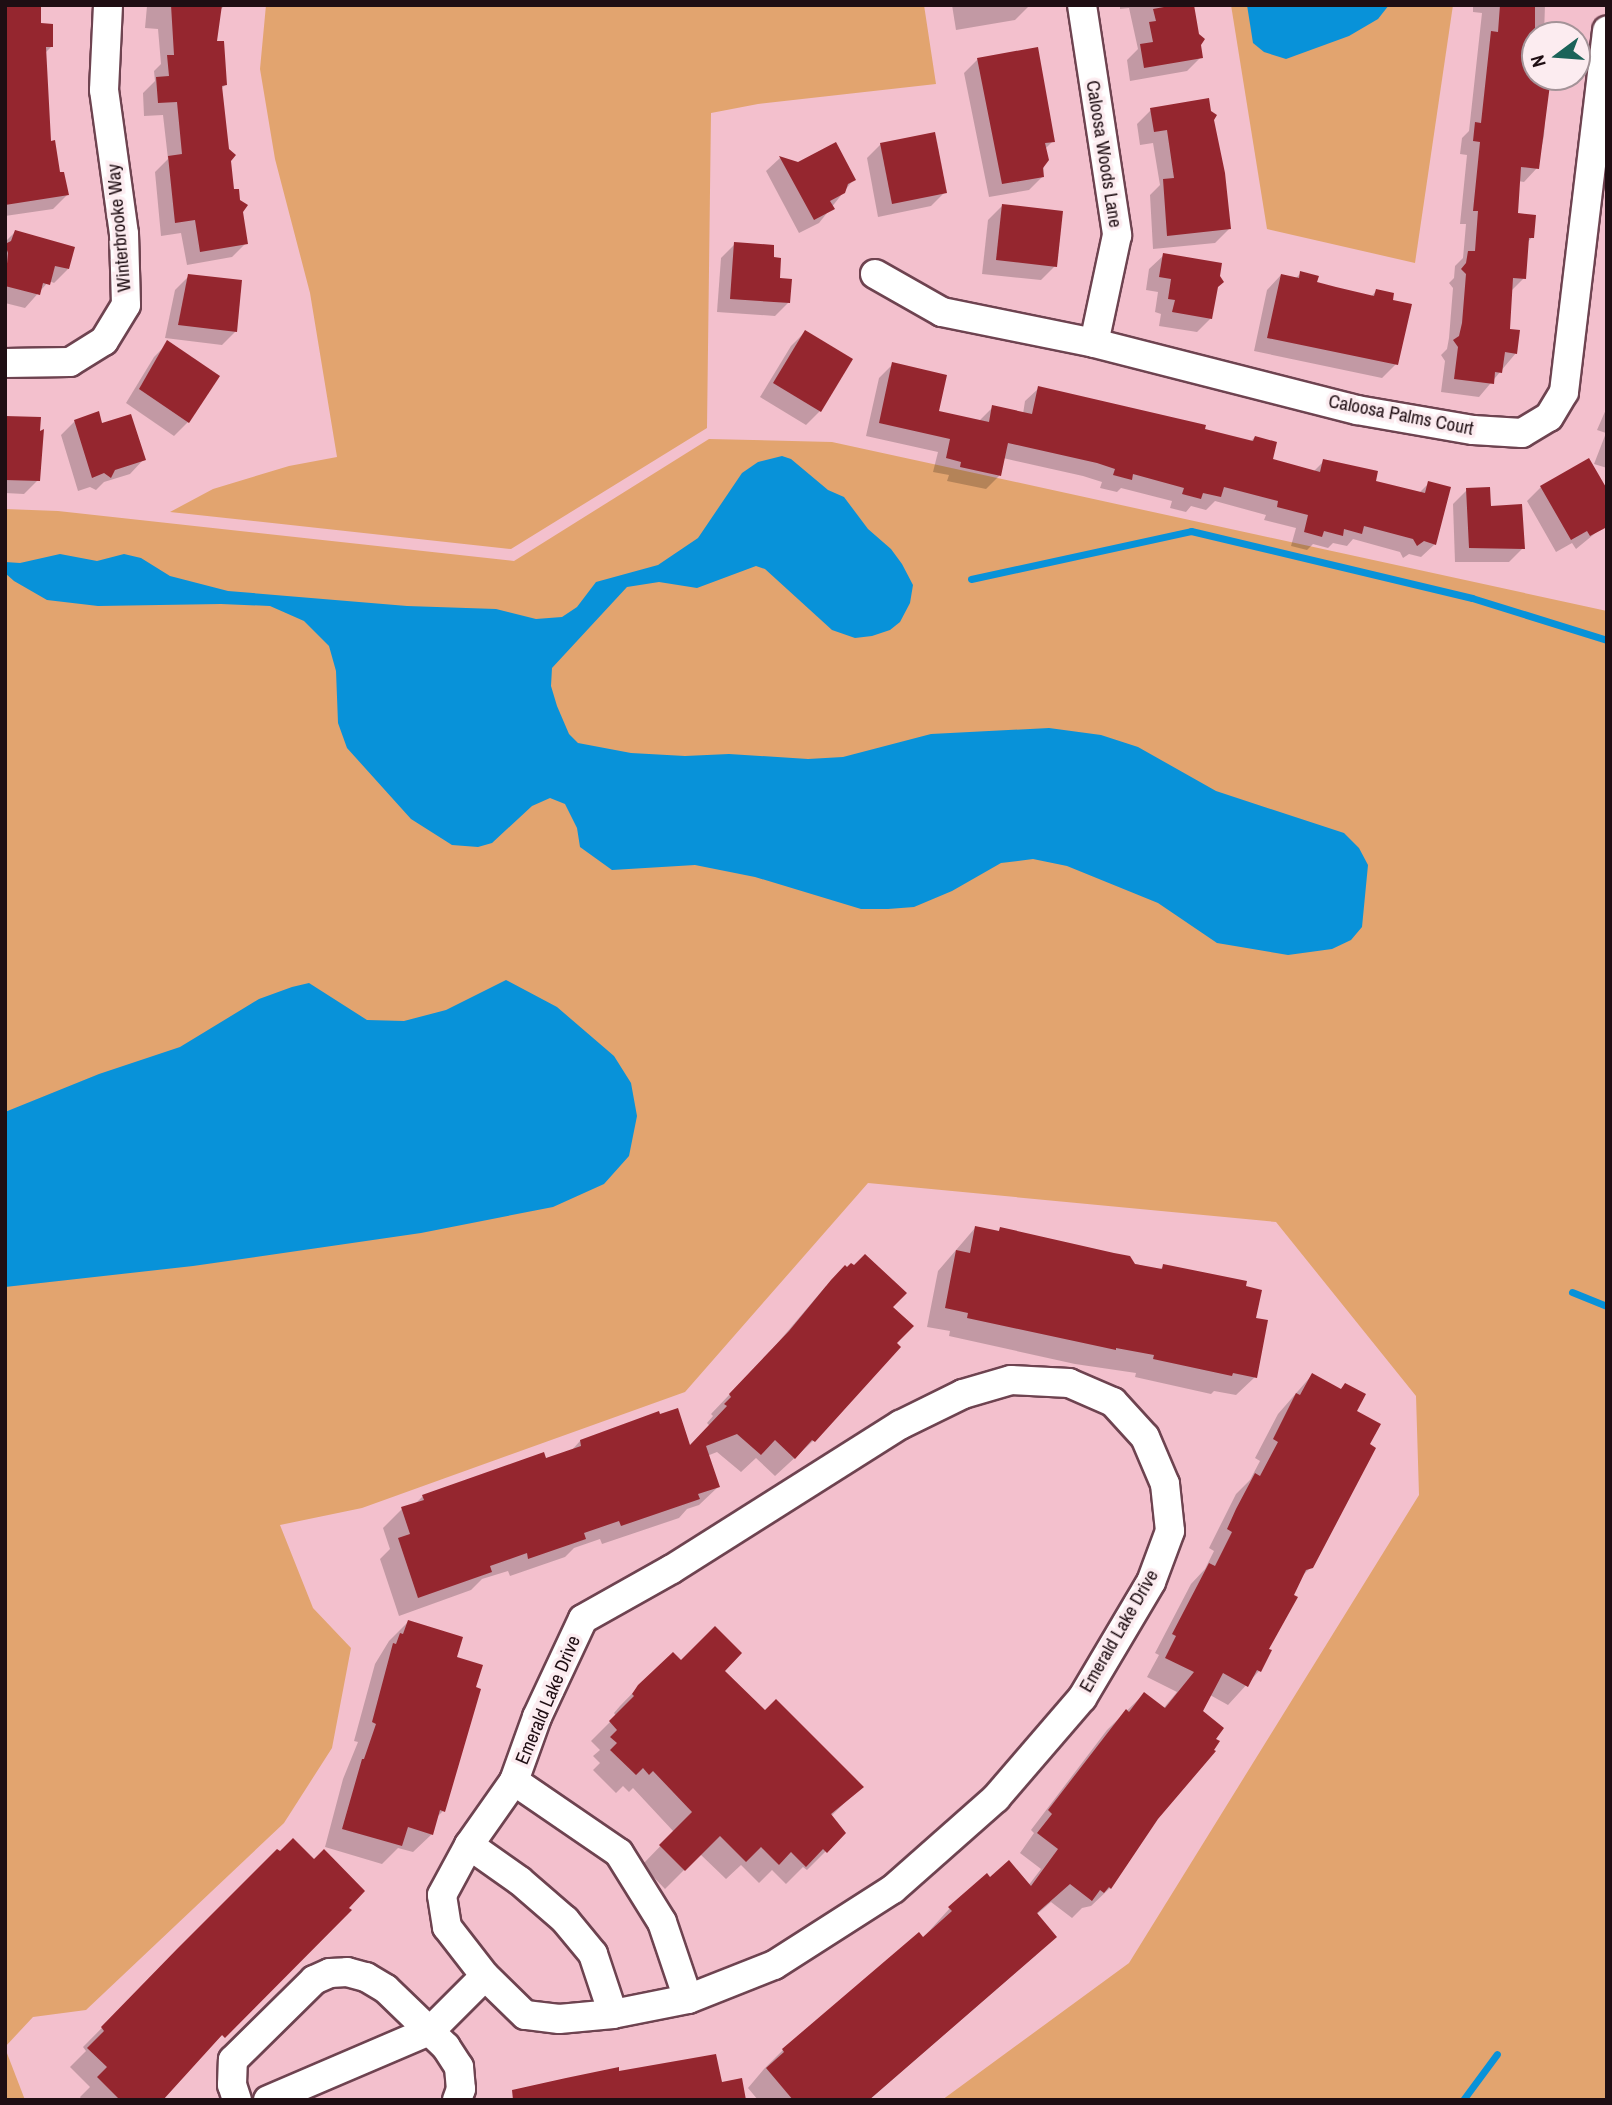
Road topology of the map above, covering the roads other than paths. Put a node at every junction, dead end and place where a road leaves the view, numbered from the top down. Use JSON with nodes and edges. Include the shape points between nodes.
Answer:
{"nodes":[{"id":1,"x":108,"y":5,"type":"edge"},
{"id":2,"x":1082,"y":5,"type":"edge"},
{"id":3,"x":1607,"y":31,"type":"edge"},
{"id":4,"x":875,"y":274,"type":"dead end"},
{"id":5,"x":1094,"y":343,"type":"junction"},
{"id":6,"x":5,"y":363,"type":"edge"},
{"id":7,"x":514,"y":1781,"type":"junction"},
{"id":8,"x":469,"y":1845,"type":"junction"},
{"id":9,"x":485,"y":1976,"type":"junction"},
{"id":10,"x":688,"y":1999,"type":"junction"},
{"id":11,"x":613,"y":2014,"type":"junction"},
{"id":12,"x":431,"y":2030,"type":"junction"},
{"id":13,"x":237,"y":2100,"type":"edge"},
{"id":14,"x":268,"y":2100,"type":"edge"},
{"id":15,"x":457,"y":2100,"type":"edge"}],
"edges":[{"from":1,"to":6,"type":"street","name":"Winterbrooke Way","via":[[104,90],[124,234],[126,305],[104,341],[70,362]]},
{"from":2,"to":5,"type":"street","name":"Caloosa Woods Lane","via":[[1117,235]]},
{"from":3,"to":5,"type":"street","name":"Caloosa Palms Court","via":[[1564,392],[1549,417],[1522,433],[1473,430],[1357,410]]},
{"from":4,"to":5,"type":"street","name":"Caloosa Palms Court","via":[[942,312]]},
{"from":7,"to":8,"type":"street","name":"Emerald Lake Drive"},
{"from":7,"to":10,"type":"street","via":[[619,1853],[662,1922]]},
{"from":7,"to":10,"type":"street","name":"Emerald Lake Drive","via":[[537,1717],[583,1619],[672,1569],[900,1425],[963,1394],[1011,1380],[1069,1382],[1113,1402],[1145,1437],[1165,1483],[1170,1531],[1151,1582],[1082,1698],[996,1798],[893,1889],[774,1965]]},
{"from":8,"to":9,"type":"street","name":"Emerald Lake Drive","via":[[442,1895],[447,1927]]},
{"from":8,"to":11,"type":"street","via":[[565,1920],[593,1954]]},
{"from":9,"to":11,"type":"street","name":"Emerald Lake Drive","via":[[525,2015],[559,2019]]},
{"from":9,"to":12,"type":"street"},
{"from":10,"to":11,"type":"street","name":"Emerald Lake Drive"},
{"from":12,"to":13,"type":"street","via":[[386,1989],[347,1972],[330,1973],[314,1980],[233,2060]]},
{"from":12,"to":14,"type":"street"},
{"from":12,"to":15,"type":"street","via":[[459,2067]]}]}
